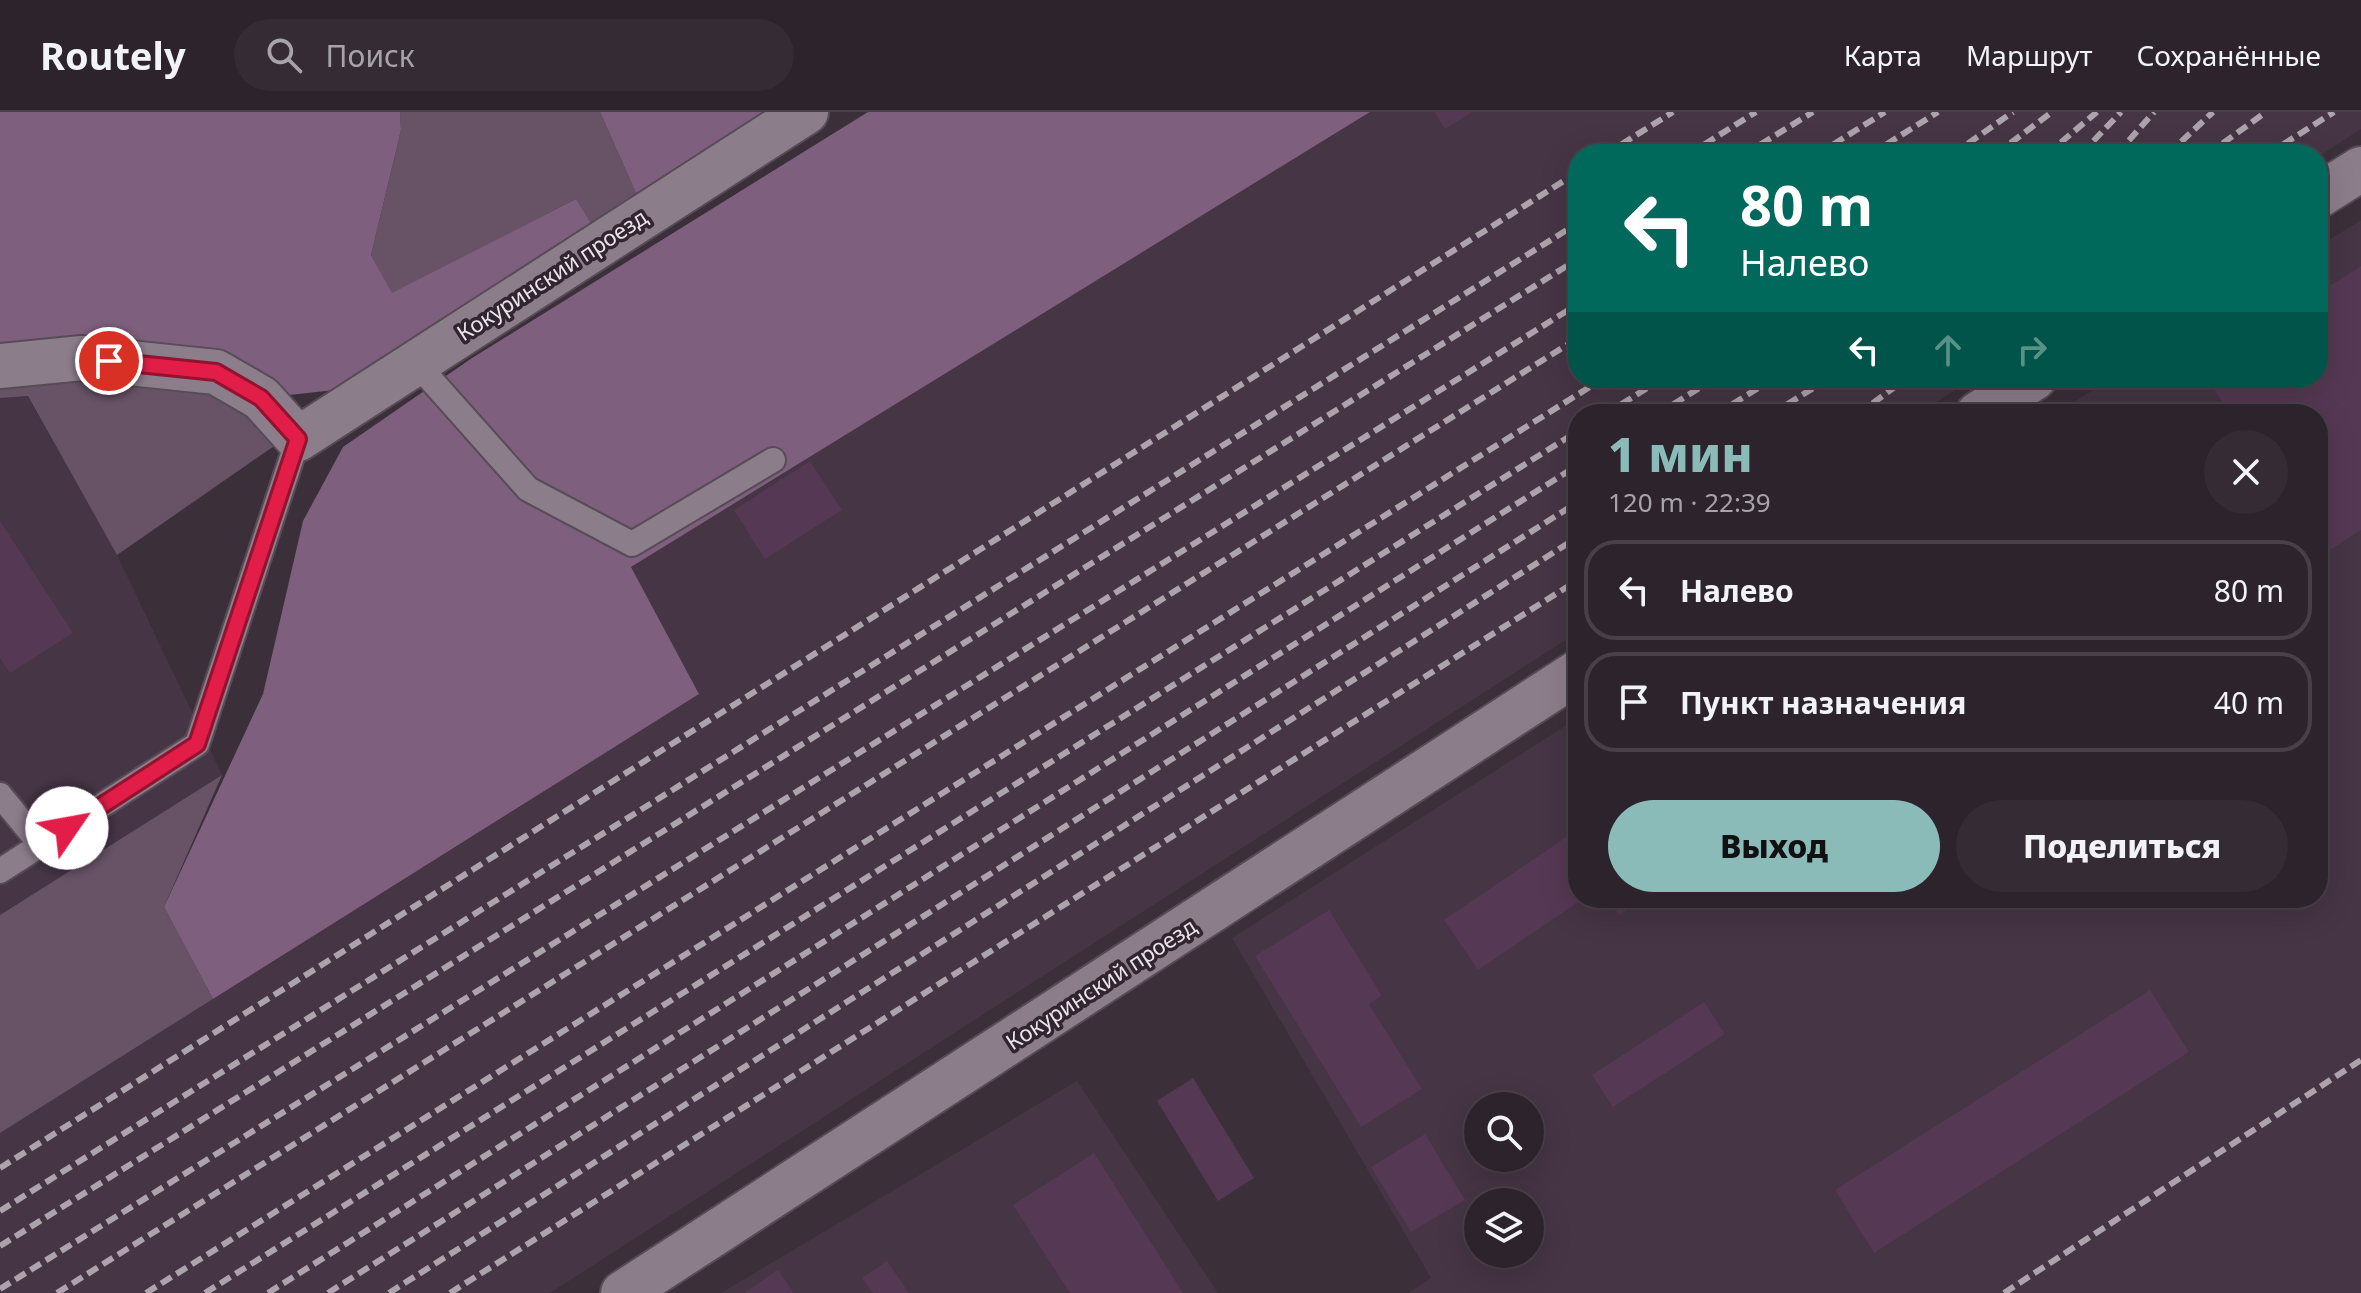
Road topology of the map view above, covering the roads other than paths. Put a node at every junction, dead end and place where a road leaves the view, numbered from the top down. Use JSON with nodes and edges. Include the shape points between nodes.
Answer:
{"nodes":[{"id":1,"x":806,"y":112,"type":"edge"},
{"id":2,"x":2361,"y":169,"type":"edge"},
{"id":3,"x":2328,"y":190,"type":"edge"},
{"id":4,"x":416,"y":363,"type":"junction"},
{"id":5,"x":0,"y":366,"type":"edge"},
{"id":6,"x":2018,"y":388,"type":"edge"},
{"id":7,"x":1994,"y":404,"type":"edge"},
{"id":8,"x":298,"y":439,"type":"junction"},
{"id":9,"x":773,"y":460,"type":"dead end"},
{"id":10,"x":1568,"y":679,"type":"edge"},
{"id":11,"x":0,"y":795,"type":"edge"},
{"id":12,"x":41,"y":845,"type":"junction"},
{"id":13,"x":0,"y":871,"type":"edge"},
{"id":14,"x":623,"y":1293,"type":"edge"}],
"edges":[{"from":1,"to":4,"type":"street","name":"Кокуринский проезд"},
{"from":2,"to":3,"type":"street"},
{"from":4,"to":8,"type":"street","name":"Кокуринский проезд"},
{"from":4,"to":9,"type":"lane","via":[[528,489],[632,544]]},
{"from":5,"to":8,"type":"street","via":[[82,358],[216,372],[261,398]]},
{"from":6,"to":7,"type":"street"},
{"from":8,"to":12,"type":"lane","via":[[197,744]]},
{"from":10,"to":14,"type":"street","name":"Кокуринский проезд"},
{"from":11,"to":12,"type":"lane"},
{"from":12,"to":13,"type":"lane"}]}
